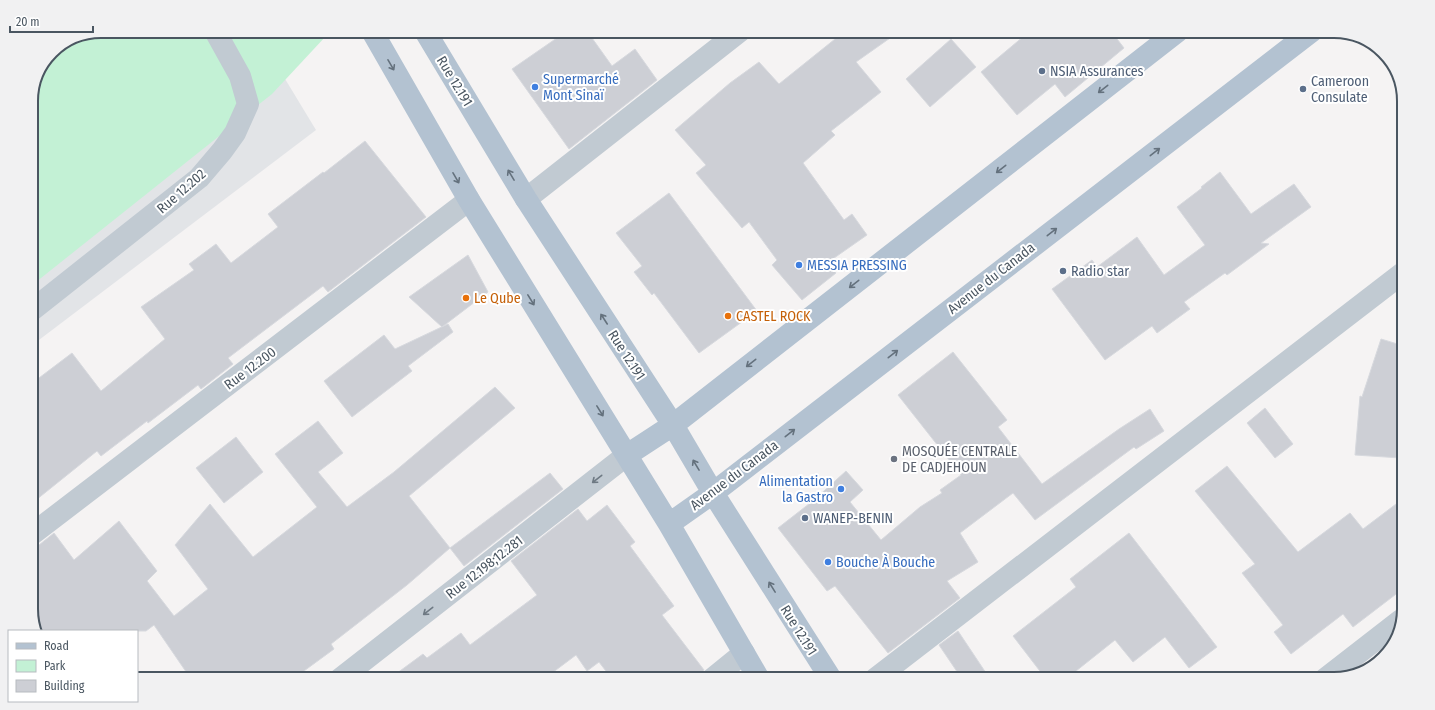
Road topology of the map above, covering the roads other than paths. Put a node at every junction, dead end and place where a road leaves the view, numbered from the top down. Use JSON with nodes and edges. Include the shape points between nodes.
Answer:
{"nodes":[{"id":1,"x":219,"y":38,"type":"edge"},
{"id":2,"x":376,"y":38,"type":"edge"},
{"id":3,"x":429,"y":38,"type":"edge"},
{"id":4,"x":731,"y":38,"type":"edge"},
{"id":5,"x":1169,"y":38,"type":"edge"},
{"id":6,"x":1303,"y":38,"type":"edge"},
{"id":7,"x":526,"y":199,"type":"junction"},
{"id":8,"x":469,"y":200,"type":"junction"},
{"id":9,"x":1397,"y":277,"type":"edge"},
{"id":10,"x":38,"y":305,"type":"edge"},
{"id":11,"x":673,"y":425,"type":"junction"},
{"id":12,"x":627,"y":455,"type":"junction"},
{"id":13,"x":713,"y":493,"type":"junction"},
{"id":14,"x":669,"y":524,"type":"junction"},
{"id":15,"x":38,"y":530,"type":"edge"},
{"id":16,"x":1395,"y":625,"type":"edge"},
{"id":17,"x":744,"y":653,"type":"junction"},
{"id":18,"x":349,"y":672,"type":"edge"},
{"id":19,"x":721,"y":672,"type":"edge"},
{"id":20,"x":755,"y":672,"type":"edge"},
{"id":21,"x":826,"y":672,"type":"edge"},
{"id":22,"x":884,"y":672,"type":"edge"},
{"id":23,"x":1334,"y":672,"type":"edge"}],
"edges":[{"from":1,"to":10,"type":"street","name":"Rue 12.202","via":[[240,76],[248,104],[235,133],[199,178]]},
{"from":2,"to":8,"type":"main road","one_way":true},
{"from":7,"to":3,"type":"main road","name":"Rue 12.191","one_way":true},
{"from":4,"to":7,"type":"street"},
{"from":5,"to":11,"type":"main road","one_way":true},
{"from":13,"to":6,"type":"main road","name":"Avenue du Canada","one_way":true},
{"from":11,"to":7,"type":"main road","name":"Rue 12.191","one_way":true},
{"from":8,"to":12,"type":"main road","one_way":true},
{"from":8,"to":15,"type":"street","name":"Rue 12.200"},
{"from":9,"to":22,"type":"street"},
{"from":11,"to":12,"type":"main road"},
{"from":13,"to":11,"type":"main road","name":"Rue 12.191","one_way":true},
{"from":12,"to":14,"type":"main road"},
{"from":12,"to":18,"type":"street","name":"Rue 12.198;12.281","one_way":true},
{"from":13,"to":14,"type":"main road","name":"Avenue du Canada"},
{"from":21,"to":13,"type":"main road","name":"Rue 12.191","one_way":true},
{"from":14,"to":17,"type":"main road"},
{"from":16,"to":23,"type":"street"},
{"from":17,"to":19,"type":"street"},
{"from":17,"to":20,"type":"main road"}]}
